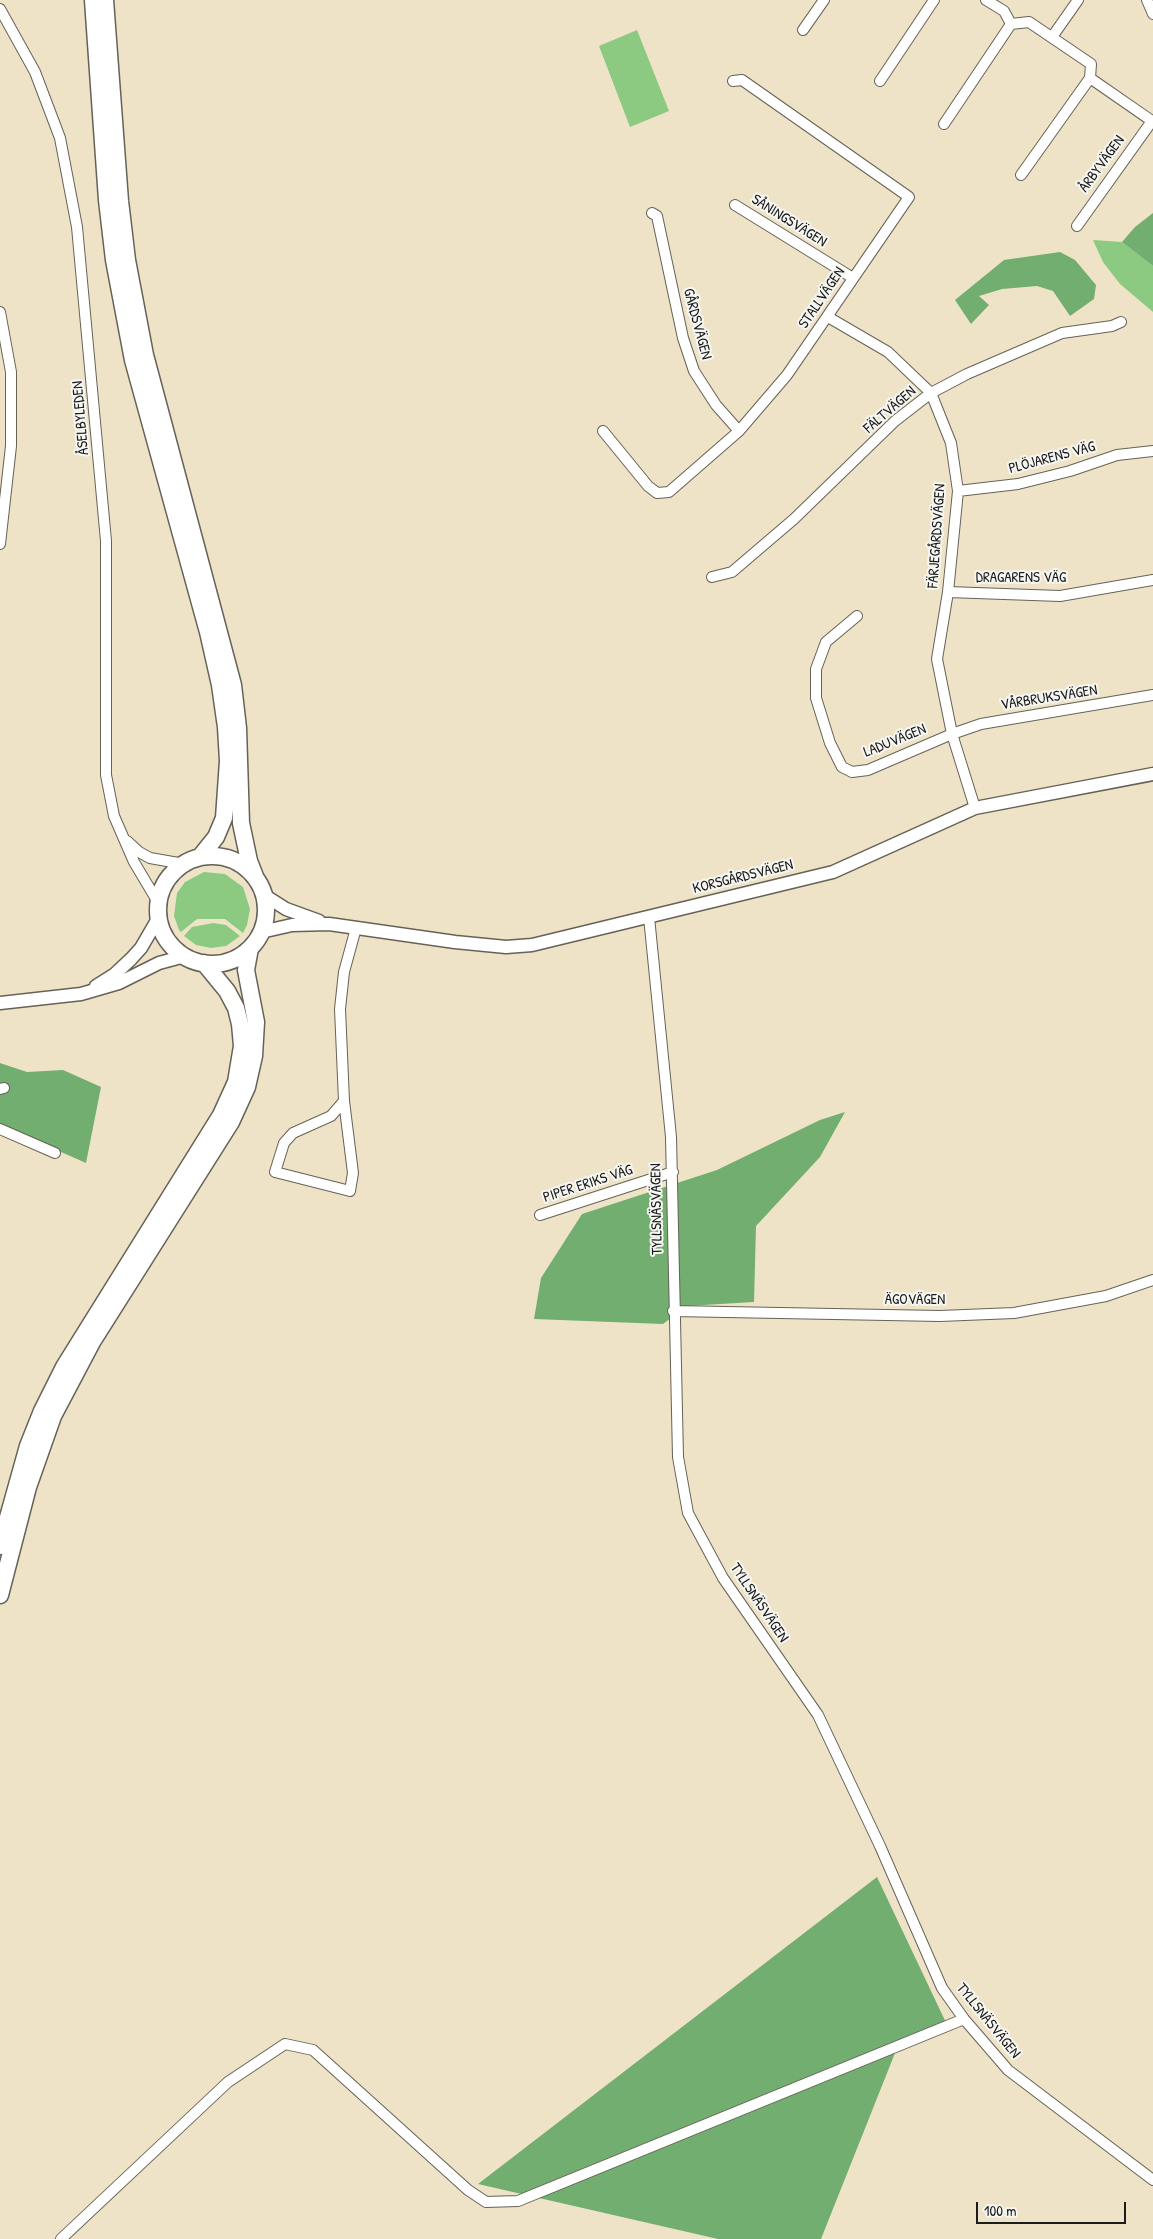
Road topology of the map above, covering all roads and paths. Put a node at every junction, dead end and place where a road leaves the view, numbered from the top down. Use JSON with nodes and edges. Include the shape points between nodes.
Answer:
{"nodes":[{"id":1,"x":93,"y":0,"type":"edge"},
{"id":2,"x":105,"y":0,"type":"edge"},
{"id":3,"x":824,"y":0,"type":"edge"},
{"id":4,"x":934,"y":0,"type":"edge"},
{"id":5,"x":986,"y":0,"type":"edge"},
{"id":6,"x":1078,"y":0,"type":"edge"},
{"id":7,"x":1147,"y":0,"type":"edge"},
{"id":8,"x":0,"y":9,"type":"edge"},
{"id":9,"x":1153,"y":14,"type":"edge"},
{"id":10,"x":1011,"y":24,"type":"junction"},
{"id":11,"x":803,"y":30,"type":"dead end"},
{"id":12,"x":1052,"y":38,"type":"junction"},
{"id":13,"x":1090,"y":78,"type":"junction"},
{"id":14,"x":732,"y":81,"type":"dead end"},
{"id":15,"x":880,"y":81,"type":"dead end"},
{"id":16,"x":1152,"y":121,"type":"edge"},
{"id":17,"x":944,"y":124,"type":"dead end"},
{"id":18,"x":1021,"y":175,"type":"dead end"},
{"id":19,"x":735,"y":206,"type":"dead end"},
{"id":20,"x":652,"y":213,"type":"dead end"},
{"id":21,"x":1077,"y":226,"type":"dead end"},
{"id":22,"x":853,"y":278,"type":"junction"},
{"id":23,"x":0,"y":312,"type":"edge"},
{"id":24,"x":828,"y":317,"type":"junction"},
{"id":25,"x":1120,"y":322,"type":"dead end"},
{"id":26,"x":931,"y":394,"type":"junction"},
{"id":27,"x":602,"y":431,"type":"dead end"},
{"id":28,"x":739,"y":431,"type":"junction"},
{"id":29,"x":1153,"y":451,"type":"edge"},
{"id":30,"x":958,"y":491,"type":"junction"},
{"id":31,"x":0,"y":544,"type":"edge"},
{"id":32,"x":712,"y":577,"type":"dead end"},
{"id":33,"x":1153,"y":580,"type":"edge"},
{"id":34,"x":948,"y":592,"type":"junction"},
{"id":35,"x":857,"y":616,"type":"dead end"},
{"id":36,"x":1153,"y":695,"type":"edge"},
{"id":37,"x":952,"y":734,"type":"junction"},
{"id":38,"x":1153,"y":774,"type":"edge"},
{"id":39,"x":975,"y":808,"type":"junction"},
{"id":40,"x":123,"y":838,"type":"junction"},
{"id":41,"x":200,"y":857,"type":"junction"},
{"id":42,"x":184,"y":864,"type":"junction"},
{"id":43,"x":256,"y":879,"type":"junction"},
{"id":44,"x":264,"y":895,"type":"junction"},
{"id":45,"x":159,"y":911,"type":"junction"},
{"id":46,"x":649,"y":917,"type":"junction"},
{"id":47,"x":329,"y":924,"type":"junction"},
{"id":48,"x":356,"y":928,"type":"junction"},
{"id":49,"x":261,"y":932,"type":"junction"},
{"id":50,"x":250,"y":948,"type":"junction"},
{"id":51,"x":185,"y":956,"type":"junction"},
{"id":52,"x":204,"y":963,"type":"junction"},
{"id":53,"x":81,"y":994,"type":"junction"},
{"id":54,"x":0,"y":1003,"type":"edge"},
{"id":55,"x":344,"y":1101,"type":"junction"},
{"id":56,"x":0,"y":1129,"type":"edge"},
{"id":57,"x":55,"y":1154,"type":"dead end"},
{"id":58,"x":673,"y":1172,"type":"junction"},
{"id":59,"x":540,"y":1215,"type":"dead end"},
{"id":60,"x":1153,"y":1280,"type":"edge"},
{"id":61,"x":673,"y":1311,"type":"junction"},
{"id":62,"x":0,"y":1546,"type":"edge"},
{"id":63,"x":0,"y":1595,"type":"edge"},
{"id":64,"x":964,"y":2019,"type":"junction"},
{"id":65,"x":1153,"y":2180,"type":"edge"},
{"id":66,"x":61,"y":2239,"type":"edge"}],
"edges":[{"from":1,"to":41,"type":"highway","via":[[114,260],[133,360],[208,632],[226,727],[226,808],[216,837]]},
{"from":2,"to":43,"type":"highway","via":[[118,184],[127,260],[145,355],[233,686],[238,728],[241,822]]},
{"from":3,"to":11,"type":"street"},
{"from":4,"to":15,"type":"street"},
{"from":5,"to":10,"type":"street","via":[[1004,11]]},
{"from":6,"to":12,"type":"street"},
{"from":7,"to":9,"type":"street"},
{"from":8,"to":40,"type":"street","name":"ÅSELBYLEDEN","via":[[36,72],[60,138],[77,227],[106,541],[106,775],[114,816]]},
{"from":10,"to":12,"type":"street","via":[[1029,22]]},
{"from":10,"to":17,"type":"street"},
{"from":12,"to":13,"type":"street","via":[[1090,64]]},
{"from":13,"to":16,"type":"street","name":"ÅRBYVÄGEN"},
{"from":13,"to":18,"type":"street"},
{"from":14,"to":22,"type":"street","name":"STALLVÄGEN","via":[[742,80],[909,197]]},
{"from":16,"to":21,"type":"street","name":"ÅRBYVÄGEN"},
{"from":19,"to":22,"type":"street","name":"SÅNINGSVÄGEN"},
{"from":20,"to":28,"type":"street","name":"GÅRDSVÄGEN","via":[[657,216],[683,338],[694,371],[716,405]]},
{"from":22,"to":24,"type":"street","name":"STALLVÄGEN"},
{"from":23,"to":31,"type":"street","via":[[11,372],[11,446]]},
{"from":24,"to":26,"type":"street","name":"FÄRJEGÅRDSVÄGEN","via":[[888,352]]},
{"from":24,"to":28,"type":"street","name":"STALLVÄGEN","via":[[787,375]]},
{"from":25,"to":26,"type":"street","name":"FÄLTVÄGEN","via":[[1062,333],[968,374]]},
{"from":26,"to":30,"type":"street","name":"FÄRJEGÅRDSVÄGEN","via":[[951,443]]},
{"from":26,"to":32,"type":"street","name":"FÄLTVÄGEN","via":[[895,421],[794,519],[732,572]]},
{"from":27,"to":28,"type":"street","name":"STALLVÄGEN","via":[[657,493],[669,492]]},
{"from":29,"to":30,"type":"street","name":"PLÖJARENS VÄG","via":[[1117,455],[1018,484]]},
{"from":30,"to":34,"type":"street","name":"FÄRJEGÅRDSVÄGEN"},
{"from":33,"to":34,"type":"street","name":"DRAGARENS VÄG","via":[[1060,596]]},
{"from":34,"to":37,"type":"street","name":"FÄRJEGÅRDSVÄGEN","via":[[936,659]]},
{"from":35,"to":37,"type":"street","name":"LADUVÄGEN","via":[[826,642],[816,669],[816,698],[830,743],[842,767],[852,772],[868,770]]},
{"from":36,"to":37,"type":"street","name":"VÅRBRUKSVÄGEN","via":[[981,724]]},
{"from":37,"to":39,"type":"street","name":"FÄRJEGÅRDSVÄGEN"},
{"from":38,"to":39,"type":"street","name":"KORSGÅRDSVÄGEN"},
{"from":39,"to":46,"type":"street","name":"KORSGÅRDSVÄGEN","via":[[833,872]]},
{"from":40,"to":42,"type":"street","name":"ÅSELBYLEDEN","via":[[150,858]]},
{"from":40,"to":45,"type":"street","name":"ÅSELBYLEDEN"},
{"from":41,"to":42,"type":"highway"},
{"from":41,"to":43,"type":"highway","via":[[227,858],[243,866]]},
{"from":42,"to":45,"type":"highway","via":[[167,881]]},
{"from":43,"to":44,"type":"highway"},
{"from":44,"to":47,"type":"street","name":"KORSGÅRDSVÄGEN","via":[[286,909]]},
{"from":44,"to":49,"type":"highway","via":[[266,914]]},
{"from":45,"to":51,"type":"highway","via":[[168,940]]},
{"from":45,"to":53,"type":"street","via":[[141,948],[131,959],[115,974]]},
{"from":46,"to":48,"type":"street","name":"KORSGÅRDSVÄGEN","via":[[532,946],[506,947]]},
{"from":46,"to":58,"type":"street","name":"TYLLSNÄSVÄGEN"},
{"from":47,"to":48,"type":"street","name":"KORSGÅRDSVÄGEN"},
{"from":47,"to":49,"type":"street","name":"KORSGÅRDSVÄGEN","via":[[292,925]]},
{"from":48,"to":55,"type":"street","via":[[344,972],[340,1009]]},
{"from":49,"to":50,"type":"highway"},
{"from":50,"to":52,"type":"highway","via":[[233,959]]},
{"from":50,"to":63,"type":"highway","via":[[247,980],[256,1022],[254,1056],[247,1087],[231,1122],[92,1342],[53,1416],[28,1486]]},
{"from":51,"to":52,"type":"highway"},
{"from":51,"to":53,"type":"street","via":[[159,963],[119,984]]},
{"from":52,"to":62,"type":"highway","via":[[227,991],[236,1008],[242,1046],[236,1082],[221,1115],[59,1376],[28,1446]]},
{"from":53,"to":54,"type":"street"},
{"from":55,"to":55,"type":"street","via":[[353,1172],[350,1191],[275,1172],[284,1143],[293,1134],[331,1116]]},
{"from":56,"to":57,"type":"street"},
{"from":58,"to":59,"type":"street","name":"PIPER ERIKS VÄG"},
{"from":58,"to":61,"type":"street","name":"TYLLSNÄSVÄGEN"},
{"from":60,"to":61,"type":"street","name":"ÄGOVÄGEN","via":[[1106,1296],[1014,1313],[940,1316]]},
{"from":61,"to":64,"type":"street","name":"TYLLSNÄSVÄGEN","via":[[678,1457],[688,1513],[723,1578],[818,1715],[942,1988]]},
{"from":64,"to":65,"type":"street","name":"TYLLSNÄSVÄGEN","via":[[1008,2070]]},
{"from":64,"to":66,"type":"street","via":[[518,2201],[486,2202],[468,2190],[313,2050],[285,2044],[228,2082]]}]}
